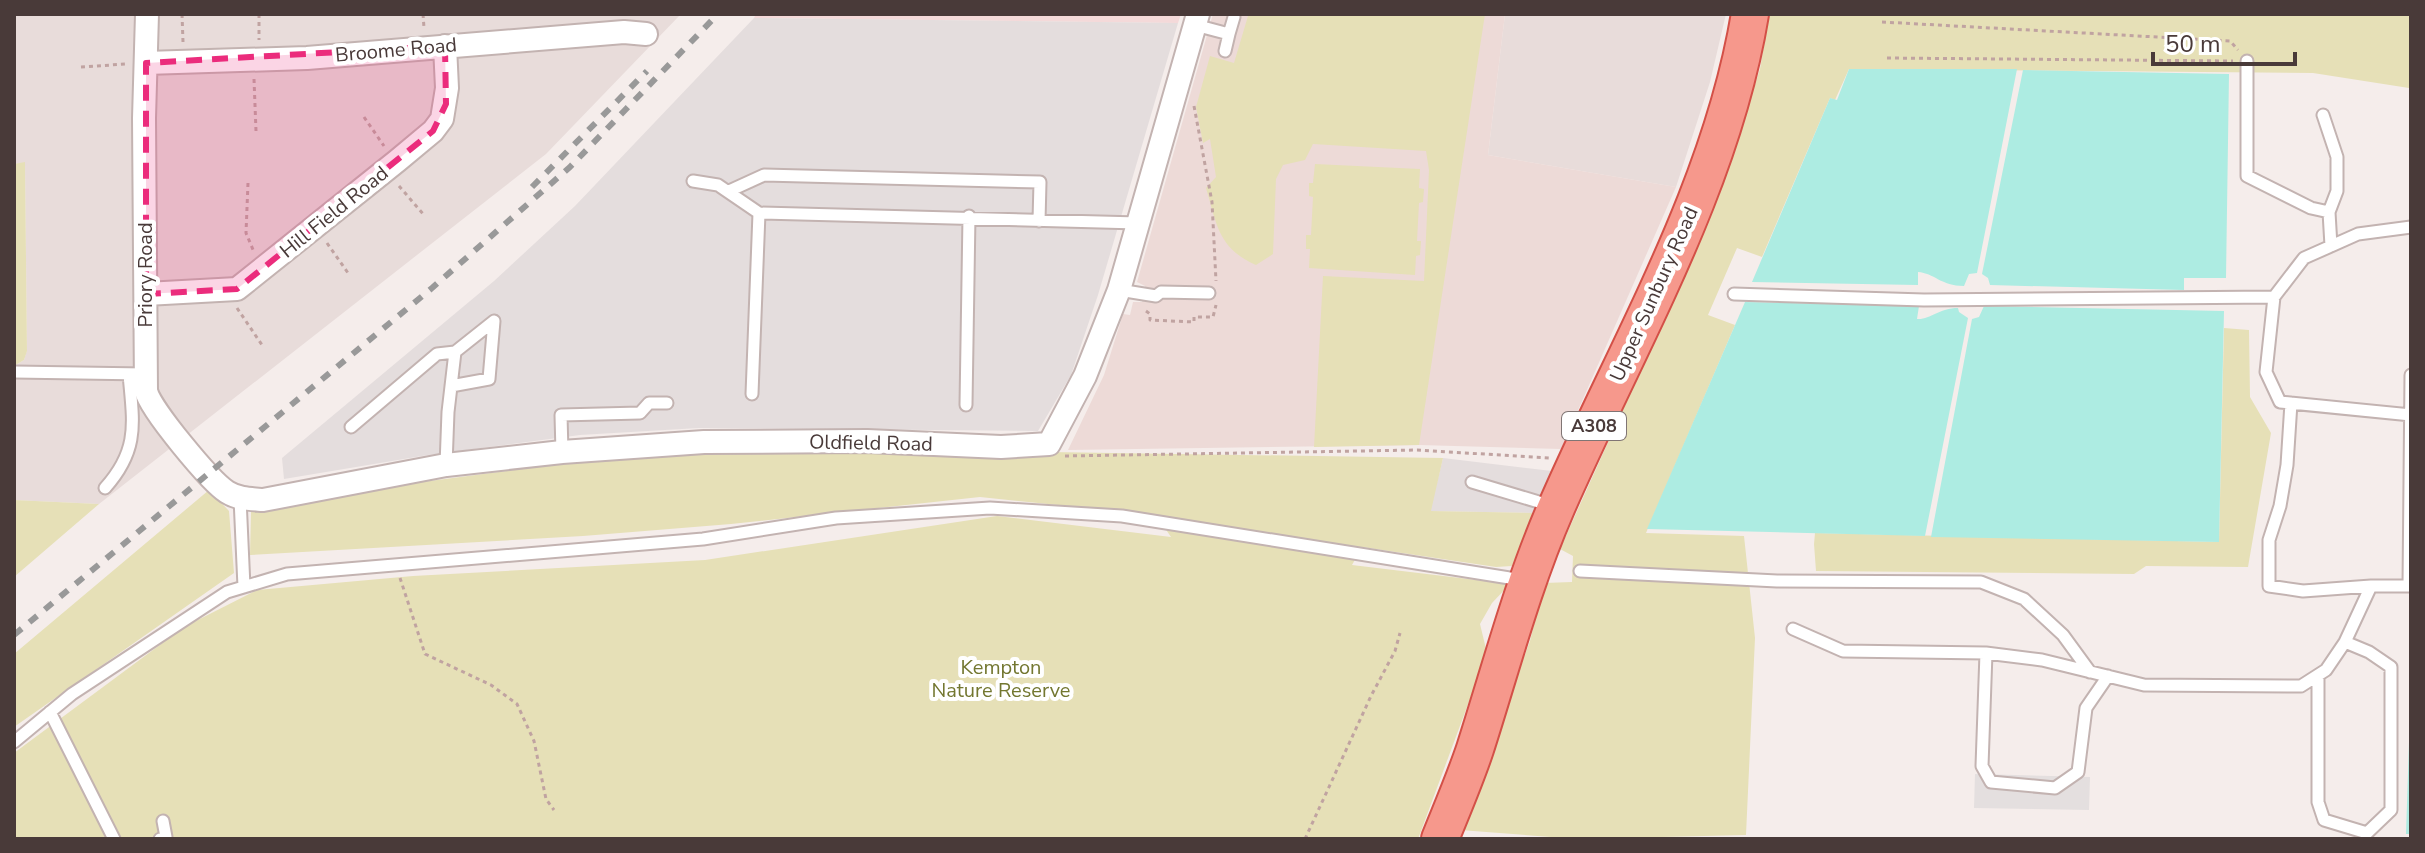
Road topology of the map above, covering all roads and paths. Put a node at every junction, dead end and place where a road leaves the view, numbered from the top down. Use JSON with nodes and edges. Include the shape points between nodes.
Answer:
{"nodes":[{"id":1,"x":147,"y":14,"type":"edge"},
{"id":2,"x":182,"y":14,"type":"edge"},
{"id":3,"x":259,"y":14,"type":"edge"},
{"id":4,"x":1750,"y":14,"type":"edge"},
{"id":5,"x":1234,"y":17,"type":"dead end"},
{"id":6,"x":1196,"y":19,"type":"edge"},
{"id":7,"x":1882,"y":22,"type":"dead end"},
{"id":8,"x":646,"y":34,"type":"dead end"},
{"id":9,"x":1229,"y":34,"type":"junction"},
{"id":10,"x":445,"y":46,"type":"junction"},
{"id":11,"x":1225,"y":51,"type":"dead end"},
{"id":12,"x":1887,"y":58,"type":"dead end"},
{"id":13,"x":183,"y":60,"type":"junction"},
{"id":14,"x":256,"y":60,"type":"junction"},
{"id":15,"x":2247,"y":61,"type":"junction"},
{"id":16,"x":146,"y":63,"type":"junction"},
{"id":17,"x":81,"y":67,"type":"dead end"},
{"id":18,"x":1193,"y":105,"type":"dead end"},
{"id":19,"x":2323,"y":115,"type":"dead end"},
{"id":20,"x":364,"y":117,"type":"dead end"},
{"id":21,"x":256,"y":131,"type":"dead end"},
{"id":22,"x":391,"y":166,"type":"junction"},
{"id":23,"x":693,"y":181,"type":"dead end"},
{"id":24,"x":248,"y":183,"type":"dead end"},
{"id":25,"x":729,"y":191,"type":"junction"},
{"id":26,"x":2329,"y":212,"type":"junction"},
{"id":27,"x":759,"y":213,"type":"junction"},
{"id":28,"x":424,"y":215,"type":"dead end"},
{"id":29,"x":969,"y":216,"type":"junction"},
{"id":30,"x":1039,"y":221,"type":"junction"},
{"id":31,"x":1138,"y":223,"type":"junction"},
{"id":32,"x":315,"y":227,"type":"junction"},
{"id":33,"x":2411,"y":227,"type":"edge"},
{"id":34,"x":2331,"y":246,"type":"junction"},
{"id":35,"x":261,"y":270,"type":"junction"},
{"id":36,"x":348,"y":273,"type":"dead end"},
{"id":37,"x":229,"y":290,"type":"junction"},
{"id":38,"x":1213,"y":293,"type":"junction"},
{"id":39,"x":146,"y":294,"type":"junction"},
{"id":40,"x":1734,"y":294,"type":"dead end"},
{"id":41,"x":2274,"y":297,"type":"junction"},
{"id":42,"x":1115,"y":301,"type":"junction"},
{"id":43,"x":262,"y":345,"type":"dead end"},
{"id":44,"x":455,"y":352,"type":"junction"},
{"id":45,"x":14,"y":372,"type":"edge"},
{"id":46,"x":137,"y":374,"type":"junction"},
{"id":47,"x":2411,"y":375,"type":"edge"},
{"id":48,"x":451,"y":386,"type":"junction"},
{"id":49,"x":752,"y":394,"type":"dead end"},
{"id":50,"x":667,"y":403,"type":"dead end"},
{"id":51,"x":2291,"y":403,"type":"junction"},
{"id":52,"x":966,"y":405,"type":"dead end"},
{"id":53,"x":2410,"y":415,"type":"edge"},
{"id":54,"x":351,"y":427,"type":"dead end"},
{"id":55,"x":1049,"y":444,"type":"junction"},
{"id":56,"x":562,"y":452,"type":"junction"},
{"id":57,"x":1550,"y":458,"type":"dead end"},
{"id":58,"x":446,"y":465,"type":"junction"},
{"id":59,"x":1472,"y":482,"type":"dead end"},
{"id":60,"x":105,"y":488,"type":"dead end"},
{"id":61,"x":240,"y":498,"type":"junction"},
{"id":62,"x":1556,"y":508,"type":"junction"},
{"id":63,"x":395,"y":563,"type":"junction"},
{"id":64,"x":1580,"y":571,"type":"dead end"},
{"id":65,"x":1526,"y":582,"type":"junction"},
{"id":66,"x":2371,"y":586,"type":"junction"},
{"id":67,"x":2410,"y":586,"type":"edge"},
{"id":68,"x":244,"y":587,"type":"junction"},
{"id":69,"x":1793,"y":629,"type":"dead end"},
{"id":70,"x":1400,"y":633,"type":"dead end"},
{"id":71,"x":2345,"y":642,"type":"junction"},
{"id":72,"x":1986,"y":653,"type":"junction"},
{"id":73,"x":2090,"y":672,"type":"junction"},
{"id":74,"x":2108,"y":676,"type":"junction"},
{"id":75,"x":2318,"y":676,"type":"junction"},
{"id":76,"x":50,"y":712,"type":"junction"},
{"id":77,"x":14,"y":742,"type":"edge"},
{"id":78,"x":554,"y":810,"type":"dead end"},
{"id":79,"x":163,"y":821,"type":"dead end"},
{"id":80,"x":114,"y":839,"type":"edge"},
{"id":81,"x":160,"y":839,"type":"edge"},
{"id":82,"x":1305,"y":839,"type":"edge"},
{"id":83,"x":1440,"y":839,"type":"edge"}],
"edges":[{"from":1,"to":16,"type":"street","name":"Priory Road"},
{"from":2,"to":13,"type":"path"},
{"from":3,"to":14,"type":"path"},
{"from":4,"to":62,"type":"highway","name":"Upper Sunbury Road","number":"A308","via":[[1727,113],[1701,187]]},
{"from":5,"to":9,"type":"lane"},
{"from":6,"to":9,"type":"lane"},
{"from":6,"to":31,"type":"street"},
{"from":7,"to":15,"type":"path","via":[[2230,41]]},
{"from":8,"to":10,"type":"street","name":"Broome Road"},
{"from":9,"to":11,"type":"lane"},
{"from":10,"to":14,"type":"street","name":"Broome Road"},
{"from":10,"to":22,"type":"street","name":"Hill Field Road","via":[[442,119]]},
{"from":12,"to":15,"type":"path"},
{"from":13,"to":14,"type":"street","name":"Broome Road"},
{"from":13,"to":16,"type":"street","name":"Broome Road"},
{"from":14,"to":21,"type":"path"},
{"from":15,"to":26,"type":"lane","via":[[2247,176]]},
{"from":16,"to":17,"type":"path"},
{"from":16,"to":39,"type":"street","name":"Priory Road"},
{"from":18,"to":38,"type":"path","via":[[1212,202]]},
{"from":19,"to":26,"type":"lane","via":[[2337,157],[2337,191]]},
{"from":20,"to":22,"type":"path"},
{"from":22,"to":28,"type":"path"},
{"from":22,"to":32,"type":"street","name":"Hill Field Road"},
{"from":23,"to":25,"type":"lane"},
{"from":24,"to":35,"type":"path","via":[[246,233]]},
{"from":25,"to":27,"type":"lane"},
{"from":25,"to":30,"type":"lane","via":[[764,175],[1040,182]]},
{"from":26,"to":34,"type":"lane"},
{"from":27,"to":29,"type":"lane"},
{"from":27,"to":49,"type":"lane"},
{"from":29,"to":30,"type":"lane"},
{"from":29,"to":52,"type":"lane"},
{"from":30,"to":31,"type":"lane"},
{"from":31,"to":42,"type":"street"},
{"from":32,"to":35,"type":"street","name":"Hill Field Road"},
{"from":32,"to":36,"type":"path"},
{"from":33,"to":34,"type":"lane","via":[[2358,234]]},
{"from":34,"to":41,"type":"lane","via":[[2304,258]]},
{"from":35,"to":37,"type":"street","name":"Hill Field Road"},
{"from":37,"to":39,"type":"street","name":"Hill Field Road"},
{"from":37,"to":43,"type":"path"},
{"from":38,"to":42,"type":"lane","via":[[1161,292]]},
{"from":38,"to":42,"type":"path","via":[[1213,317],[1194,317],[1194,322],[1150,320],[1150,314],[1132,305],[1124,312]]},
{"from":39,"to":46,"type":"street","name":"Priory Road"},
{"from":40,"to":41,"type":"lane","via":[[1924,300]]},
{"from":41,"to":51,"type":"lane","via":[[2266,372],[2280,402]]},
{"from":42,"to":55,"type":"street","via":[[1085,376]]},
{"from":44,"to":48,"type":"lane"},
{"from":44,"to":48,"type":"lane","via":[[494,321],[489,379]]},
{"from":44,"to":54,"type":"lane","via":[[437,354]]},
{"from":45,"to":46,"type":"lane"},
{"from":46,"to":60,"type":"lane","via":[[133,436],[122,470]]},
{"from":46,"to":61,"type":"street","name":"Priory Road","via":[[154,408],[216,483]]},
{"from":47,"to":53,"type":"lane"},
{"from":48,"to":58,"type":"lane"},
{"from":50,"to":56,"type":"lane","via":[[649,403],[640,413],[561,415]]},
{"from":51,"to":53,"type":"lane"},
{"from":51,"to":66,"type":"lane","via":[[2285,479],[2269,540],[2269,586],[2303,591]]},
{"from":53,"to":67,"type":"lane"},
{"from":55,"to":56,"type":"street","name":"Oldfield Road","via":[[704,442]]},
{"from":55,"to":57,"type":"path","via":[[1066,457],[1417,450]]},
{"from":56,"to":58,"type":"street","name":"Oldfield Road"},
{"from":58,"to":61,"type":"street","name":"Oldfield Road","via":[[291,496]]},
{"from":59,"to":62,"type":"lane"},
{"from":61,"to":68,"type":"lane"},
{"from":62,"to":65,"type":"highway","name":"Upper Sunbury Road","number":"A308"},
{"from":63,"to":65,"type":"lane","via":[[703,539],[836,518],[990,508],[1122,516]]},
{"from":63,"to":68,"type":"lane","via":[[287,574]]},
{"from":63,"to":78,"type":"path","via":[[425,654],[491,685],[517,704]]},
{"from":64,"to":73,"type":"lane","via":[[1777,581],[1981,582],[2024,599],[2063,635]]},
{"from":65,"to":83,"type":"highway","name":"Upper Sunbury Road","number":"A308","via":[[1474,753]]},
{"from":66,"to":67,"type":"lane"},
{"from":66,"to":71,"type":"lane"},
{"from":68,"to":76,"type":"lane","via":[[227,592]]},
{"from":69,"to":72,"type":"lane","via":[[1843,651]]},
{"from":70,"to":82,"type":"path"},
{"from":71,"to":75,"type":"lane"},
{"from":71,"to":75,"type":"lane","via":[[2391,667],[2391,810],[2367,833],[2324,820],[2318,802]]},
{"from":72,"to":73,"type":"lane"},
{"from":72,"to":74,"type":"lane","via":[[1982,766],[1991,782],[2055,788],[2078,772],[2086,708]]},
{"from":73,"to":74,"type":"lane"},
{"from":74,"to":75,"type":"lane","via":[[2144,685],[2301,686]]},
{"from":76,"to":77,"type":"lane"},
{"from":76,"to":80,"type":"lane"},
{"from":79,"to":81,"type":"lane","via":[[166,837]]}]}
